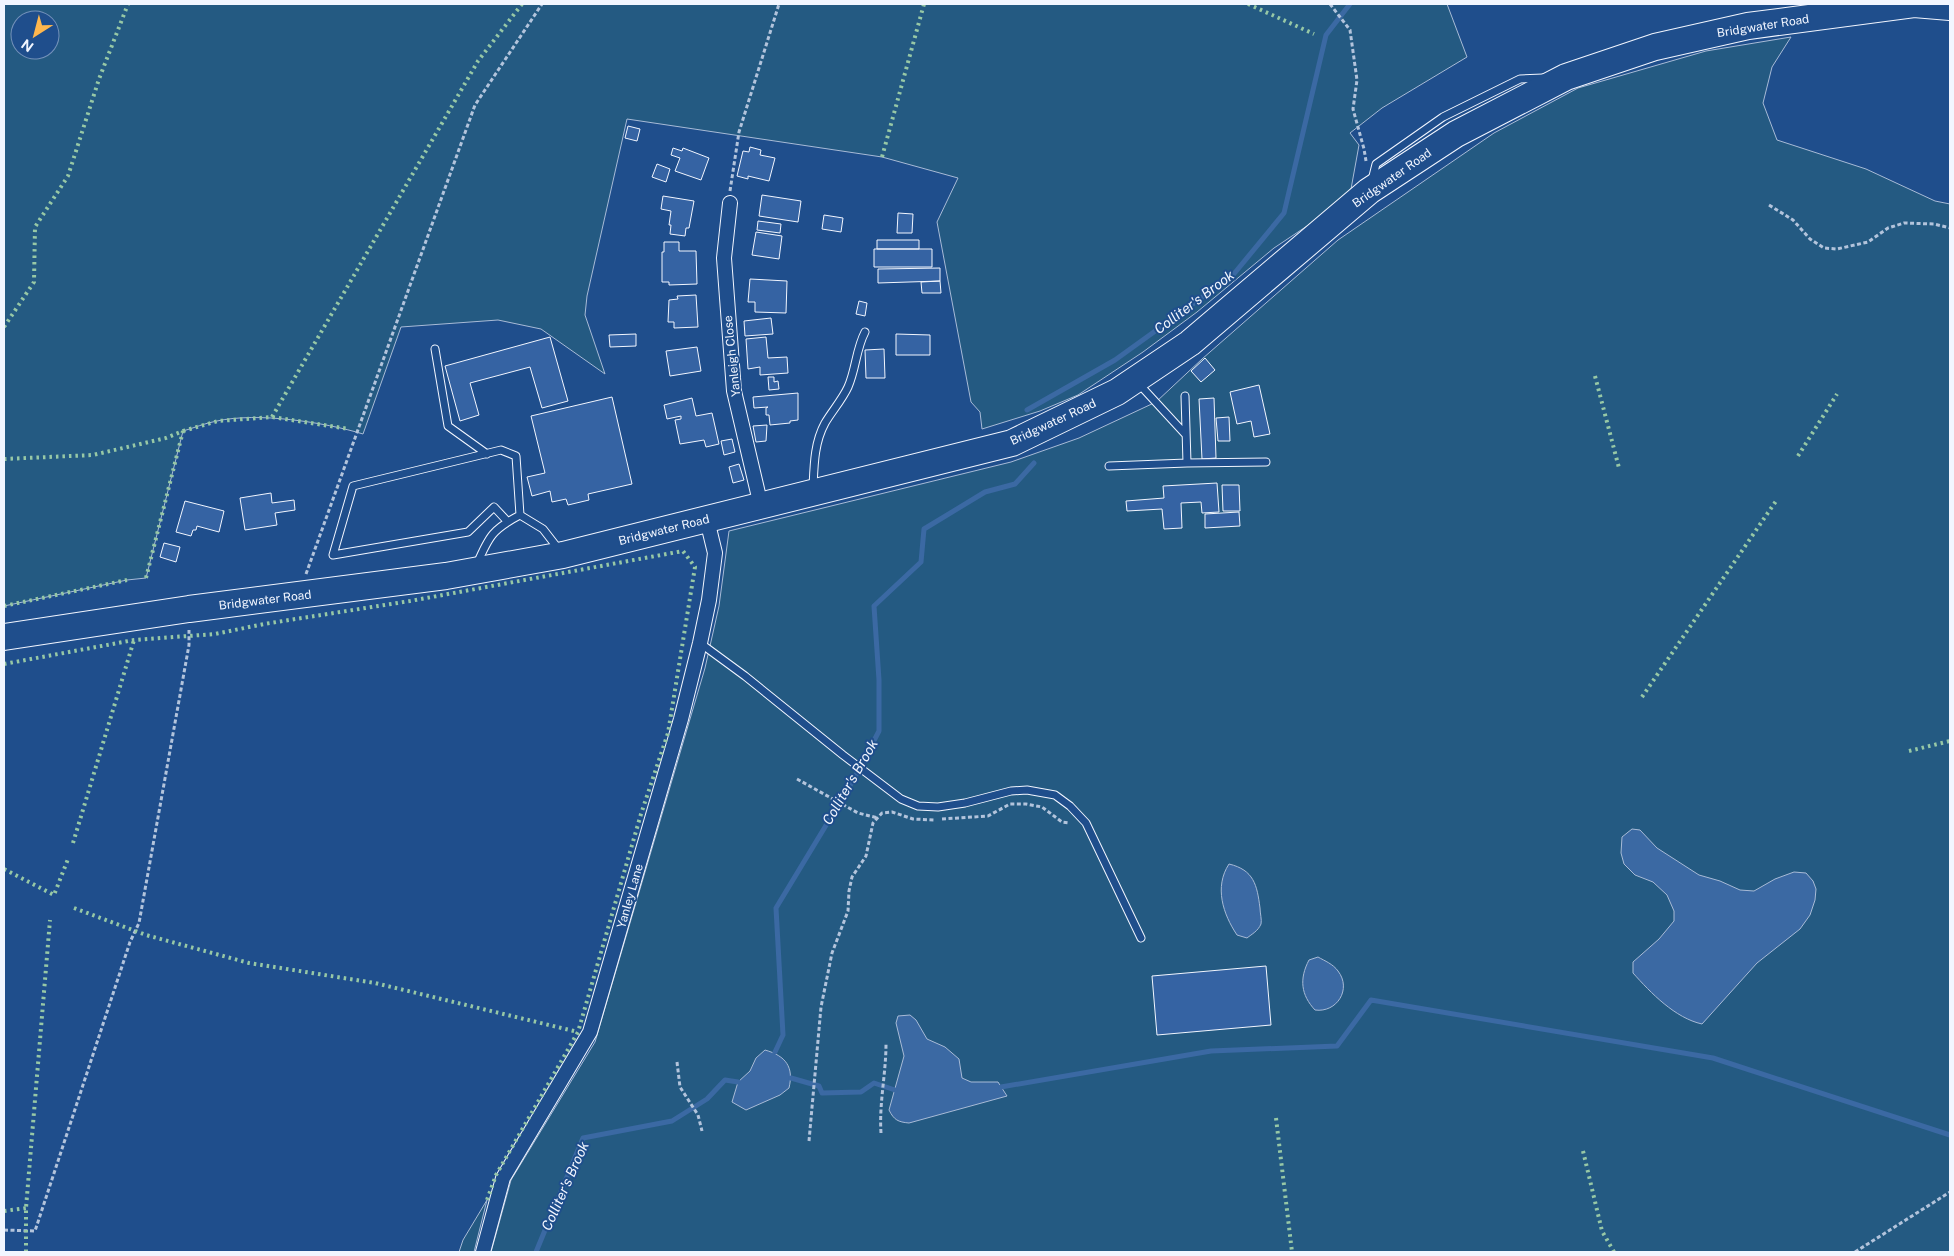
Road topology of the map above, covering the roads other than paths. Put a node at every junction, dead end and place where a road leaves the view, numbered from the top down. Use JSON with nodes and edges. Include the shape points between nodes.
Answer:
{"nodes":[{"id":1,"x":1950,"y":7,"type":"edge"},
{"id":2,"x":730,"y":203,"type":"road end"},
{"id":3,"x":865,"y":332,"type":"dead end"},
{"id":4,"x":435,"y":349,"type":"dead end"},
{"id":5,"x":1136,"y":380,"type":"junction"},
{"id":6,"x":1185,"y":396,"type":"dead end"},
{"id":7,"x":1186,"y":435,"type":"junction"},
{"id":8,"x":487,"y":454,"type":"junction"},
{"id":9,"x":1266,"y":462,"type":"dead end"},
{"id":10,"x":1187,"y":463,"type":"junction"},
{"id":11,"x":1109,"y":466,"type":"dead end"},
{"id":12,"x":812,"y":493,"type":"junction"},
{"id":13,"x":761,"y":506,"type":"junction"},
{"id":14,"x":520,"y":516,"type":"junction"},
{"id":15,"x":707,"y":520,"type":"junction"},
{"id":16,"x":508,"y":522,"type":"junction"},
{"id":17,"x":563,"y":555,"type":"junction"},
{"id":18,"x":475,"y":571,"type":"junction"},
{"id":19,"x":4,"y":637,"type":"edge"},
{"id":20,"x":700,"y":643,"type":"junction"},
{"id":21,"x":1141,"y":938,"type":"dead end"},
{"id":22,"x":483,"y":1252,"type":"edge"}],
"edges":[{"from":1,"to":5,"type":"highway","name":"Bridgwater Road","via":[[1914,4],[1812,14],[1655,47],[1566,77],[1456,134],[1369,191],[1190,343]]},
{"from":2,"to":13,"type":"street","name":"Yanleigh Close","via":[[724,258],[734,391]]},
{"from":3,"to":12,"type":"lane","via":[[859,342],[848,387],[824,426],[816,448]]},
{"from":4,"to":8,"type":"lane","via":[[448,426]]},
{"from":5,"to":7,"type":"lane"},
{"from":5,"to":12,"type":"highway","name":"Bridgwater Road","via":[[1012,443]]},
{"from":6,"to":7,"type":"lane"},
{"from":7,"to":10,"type":"lane"},
{"from":8,"to":14,"type":"lane","via":[[501,450],[516,456]]},
{"from":8,"to":16,"type":"lane","via":[[353,486],[333,555],[468,532],[494,507]]},
{"from":9,"to":10,"type":"lane"},
{"from":10,"to":11,"type":"lane"},
{"from":12,"to":13,"type":"highway","name":"Bridgwater Road"},
{"from":13,"to":15,"type":"highway","name":"Bridgwater Road"},
{"from":14,"to":16,"type":"lane"},
{"from":14,"to":17,"type":"lane","via":[[544,529]]},
{"from":15,"to":17,"type":"highway","name":"Bridgwater Road"},
{"from":15,"to":20,"type":"street","name":"Yanley Lane","via":[[715,553]]},
{"from":16,"to":18,"type":"lane","via":[[500,526],[485,544]]},
{"from":17,"to":18,"type":"highway","name":"Bridgwater Road"},
{"from":18,"to":19,"type":"highway","name":"Bridgwater Road"},
{"from":20,"to":21,"type":"lane","via":[[901,799],[918,806],[938,807],[1011,791],[1055,795],[1086,823]]},
{"from":20,"to":22,"type":"street","name":"Yanley Lane","via":[[590,1032],[503,1178]]}]}
